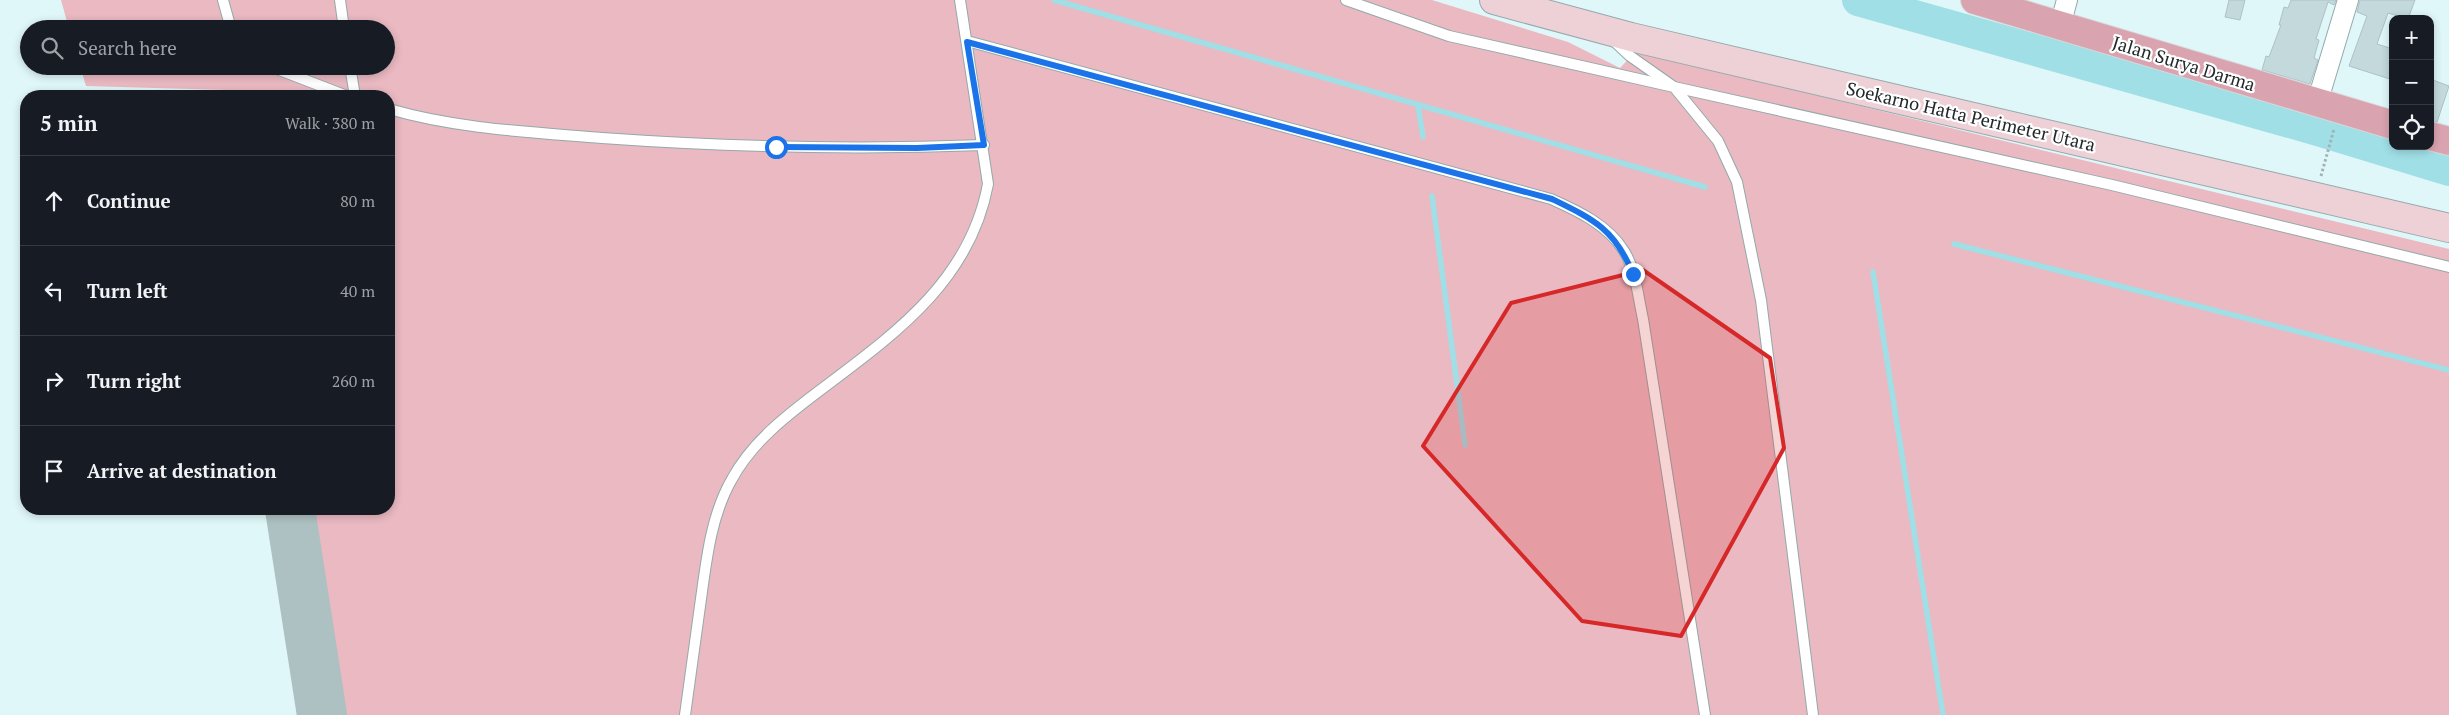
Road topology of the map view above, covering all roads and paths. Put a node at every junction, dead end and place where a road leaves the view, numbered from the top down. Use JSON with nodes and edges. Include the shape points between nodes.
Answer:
{"nodes":[{"id":1,"x":222,"y":0,"type":"edge"},
{"id":2,"x":340,"y":0,"type":"edge"},
{"id":3,"x":1346,"y":0,"type":"edge"},
{"id":4,"x":1494,"y":0,"type":"edge"},
{"id":5,"x":1977,"y":0,"type":"edge"},
{"id":6,"x":2348,"y":0,"type":"edge"},
{"id":7,"x":960,"y":1,"type":"edge"},
{"id":8,"x":2064,"y":13,"type":"edge"},
{"id":9,"x":228,"y":20,"type":"edge"},
{"id":10,"x":343,"y":20,"type":"edge"},
{"id":11,"x":1602,"y":30,"type":"junction"},
{"id":12,"x":967,"y":42,"type":"junction"},
{"id":13,"x":292,"y":75,"type":"edge"},
{"id":14,"x":352,"y":75,"type":"edge"},
{"id":15,"x":1674,"y":87,"type":"junction"},
{"id":16,"x":331,"y":90,"type":"edge"},
{"id":17,"x":354,"y":90,"type":"edge"},
{"id":18,"x":2317,"y":103,"type":"junction"},
{"id":19,"x":395,"y":111,"type":"edge"},
{"id":20,"x":2389,"y":124,"type":"edge"},
{"id":21,"x":2336,"y":125,"type":"dead end"},
{"id":22,"x":2434,"y":137,"type":"edge"},
{"id":23,"x":2449,"y":141,"type":"edge"},
{"id":24,"x":984,"y":145,"type":"junction"},
{"id":25,"x":2325,"y":161,"type":"dead end"},
{"id":26,"x":2449,"y":228,"type":"edge"},
{"id":27,"x":2449,"y":267,"type":"edge"},
{"id":28,"x":685,"y":715,"type":"edge"},
{"id":29,"x":1705,"y":715,"type":"edge"},
{"id":30,"x":1813,"y":715,"type":"edge"}],
"edges":[{"from":1,"to":9,"type":"lane"},
{"from":2,"to":10,"type":"lane"},
{"from":3,"to":15,"type":"lane","via":[[1449,36]]},
{"from":4,"to":11,"type":"main road","name":"Soekarno Hatta Perimeter Utara"},
{"from":5,"to":8,"type":"main road","name":"Jalan Surya Darma"},
{"from":6,"to":18,"type":"street"},
{"from":7,"to":12,"type":"lane"},
{"from":8,"to":18,"type":"main road","name":"Jalan Surya Darma"},
{"from":11,"to":15,"type":"lane","via":[[1630,56]]},
{"from":11,"to":26,"type":"main road","name":"Soekarno Hatta Perimeter Utara"},
{"from":12,"to":24,"type":"lane"},
{"from":12,"to":29,"type":"lane","via":[[1552,199],[1584,214],[1608,232],[1624,251],[1643,319]]},
{"from":13,"to":16,"type":"lane"},
{"from":14,"to":17,"type":"lane"},
{"from":15,"to":27,"type":"lane","via":[[2112,185]]},
{"from":15,"to":30,"type":"lane","via":[[1718,141],[1737,182],[1749,232],[1761,300]]},
{"from":18,"to":20,"type":"main road","name":"Jalan Surya Darma"},
{"from":19,"to":24,"type":"lane","via":[[448,124],[646,141],[776,147]]},
{"from":21,"to":25,"type":"path"},
{"from":22,"to":23,"type":"main road"},
{"from":24,"to":28,"type":"lane","via":[[988,184],[984,207],[958,261],[925,305],[880,344],[788,414],[752,449],[731,480],[716,519],[707,556]]}]}
